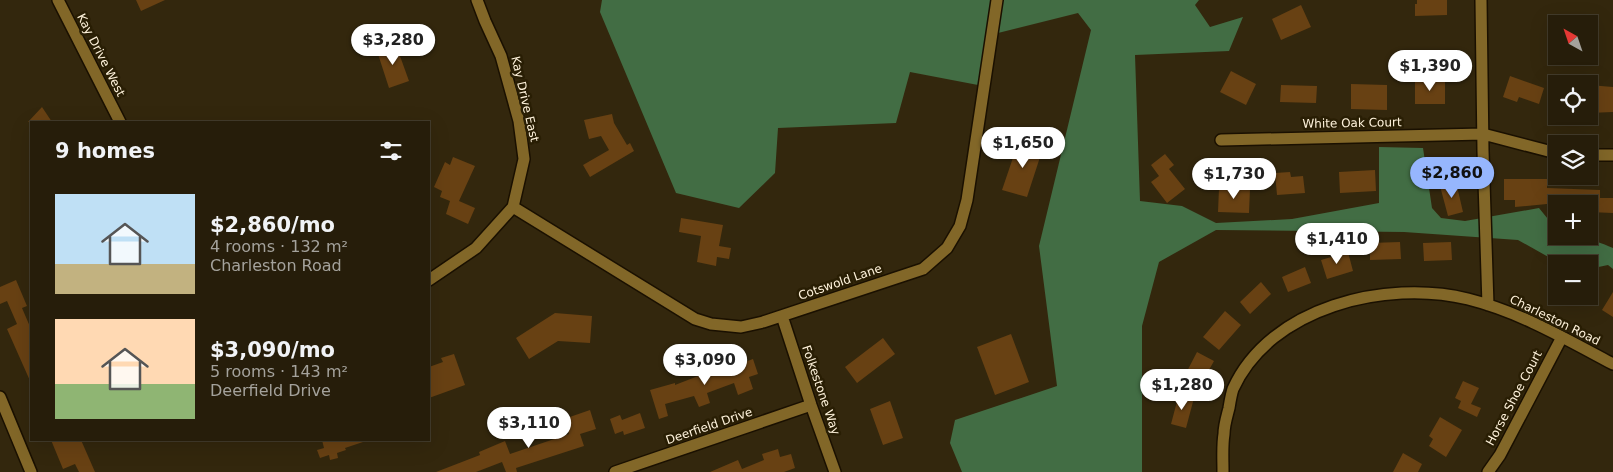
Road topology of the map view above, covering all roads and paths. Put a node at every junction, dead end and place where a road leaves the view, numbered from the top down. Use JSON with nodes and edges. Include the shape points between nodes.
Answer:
{"nodes":[{"id":1,"x":58,"y":0,"type":"edge"},
{"id":2,"x":477,"y":0,"type":"edge"},
{"id":3,"x":997,"y":0,"type":"edge"},
{"id":4,"x":1481,"y":0,"type":"edge"},
{"id":5,"x":119,"y":121,"type":"edge"},
{"id":6,"x":1483,"y":134,"type":"junction"},
{"id":7,"x":1221,"y":140,"type":"dead end"},
{"id":8,"x":1548,"y":151,"type":"edge"},
{"id":9,"x":1598,"y":155,"type":"edge"},
{"id":10,"x":1613,"y":155,"type":"edge"},
{"id":11,"x":513,"y":207,"type":"junction"},
{"id":12,"x":430,"y":279,"type":"edge"},
{"id":13,"x":1488,"y":305,"type":"junction"},
{"id":14,"x":782,"y":316,"type":"junction"},
{"id":15,"x":1562,"y":337,"type":"junction"},
{"id":16,"x":1613,"y":364,"type":"edge"},
{"id":17,"x":0,"y":397,"type":"edge"},
{"id":18,"x":811,"y":405,"type":"junction"},
{"id":19,"x":31,"y":472,"type":"edge"},
{"id":20,"x":615,"y":472,"type":"edge"},
{"id":21,"x":835,"y":472,"type":"edge"},
{"id":22,"x":1223,"y":472,"type":"edge"},
{"id":23,"x":1488,"y":472,"type":"edge"}],
"edges":[{"from":1,"to":5,"type":"street","name":"Kay Drive West"},
{"from":2,"to":11,"type":"street","name":"Kay Drive East","via":[[501,56],[519,121],[524,159]]},
{"from":3,"to":14,"type":"street","name":"Cotswold Lane","via":[[967,200],[960,226],[947,248],[923,269]]},
{"from":4,"to":6,"type":"street"},
{"from":6,"to":7,"type":"street","name":"White Oak Court"},
{"from":6,"to":8,"type":"street","name":"White Oak Court"},
{"from":6,"to":13,"type":"street"},
{"from":9,"to":10,"type":"street"},
{"from":11,"to":12,"type":"street","via":[[476,248]]},
{"from":11,"to":14,"type":"street","name":"Cotswold Lane","via":[[695,319],[741,327]]},
{"from":13,"to":15,"type":"street","name":"Charleston Road","via":[[1506,310]]},
{"from":13,"to":22,"type":"street","name":"Charleston Road","via":[[1426,294],[1386,294],[1345,302],[1308,315],[1274,337],[1250,361],[1233,391],[1224,434]]},
{"from":14,"to":18,"type":"street","name":"Folkestone Way"},
{"from":15,"to":16,"type":"street","name":"Charleston Road"},
{"from":15,"to":23,"type":"street","name":"Horse Shoe Court"},
{"from":17,"to":19,"type":"street"},
{"from":18,"to":20,"type":"street","name":"Deerfield Drive"},
{"from":18,"to":21,"type":"street","name":"Folkestone Way"}]}
